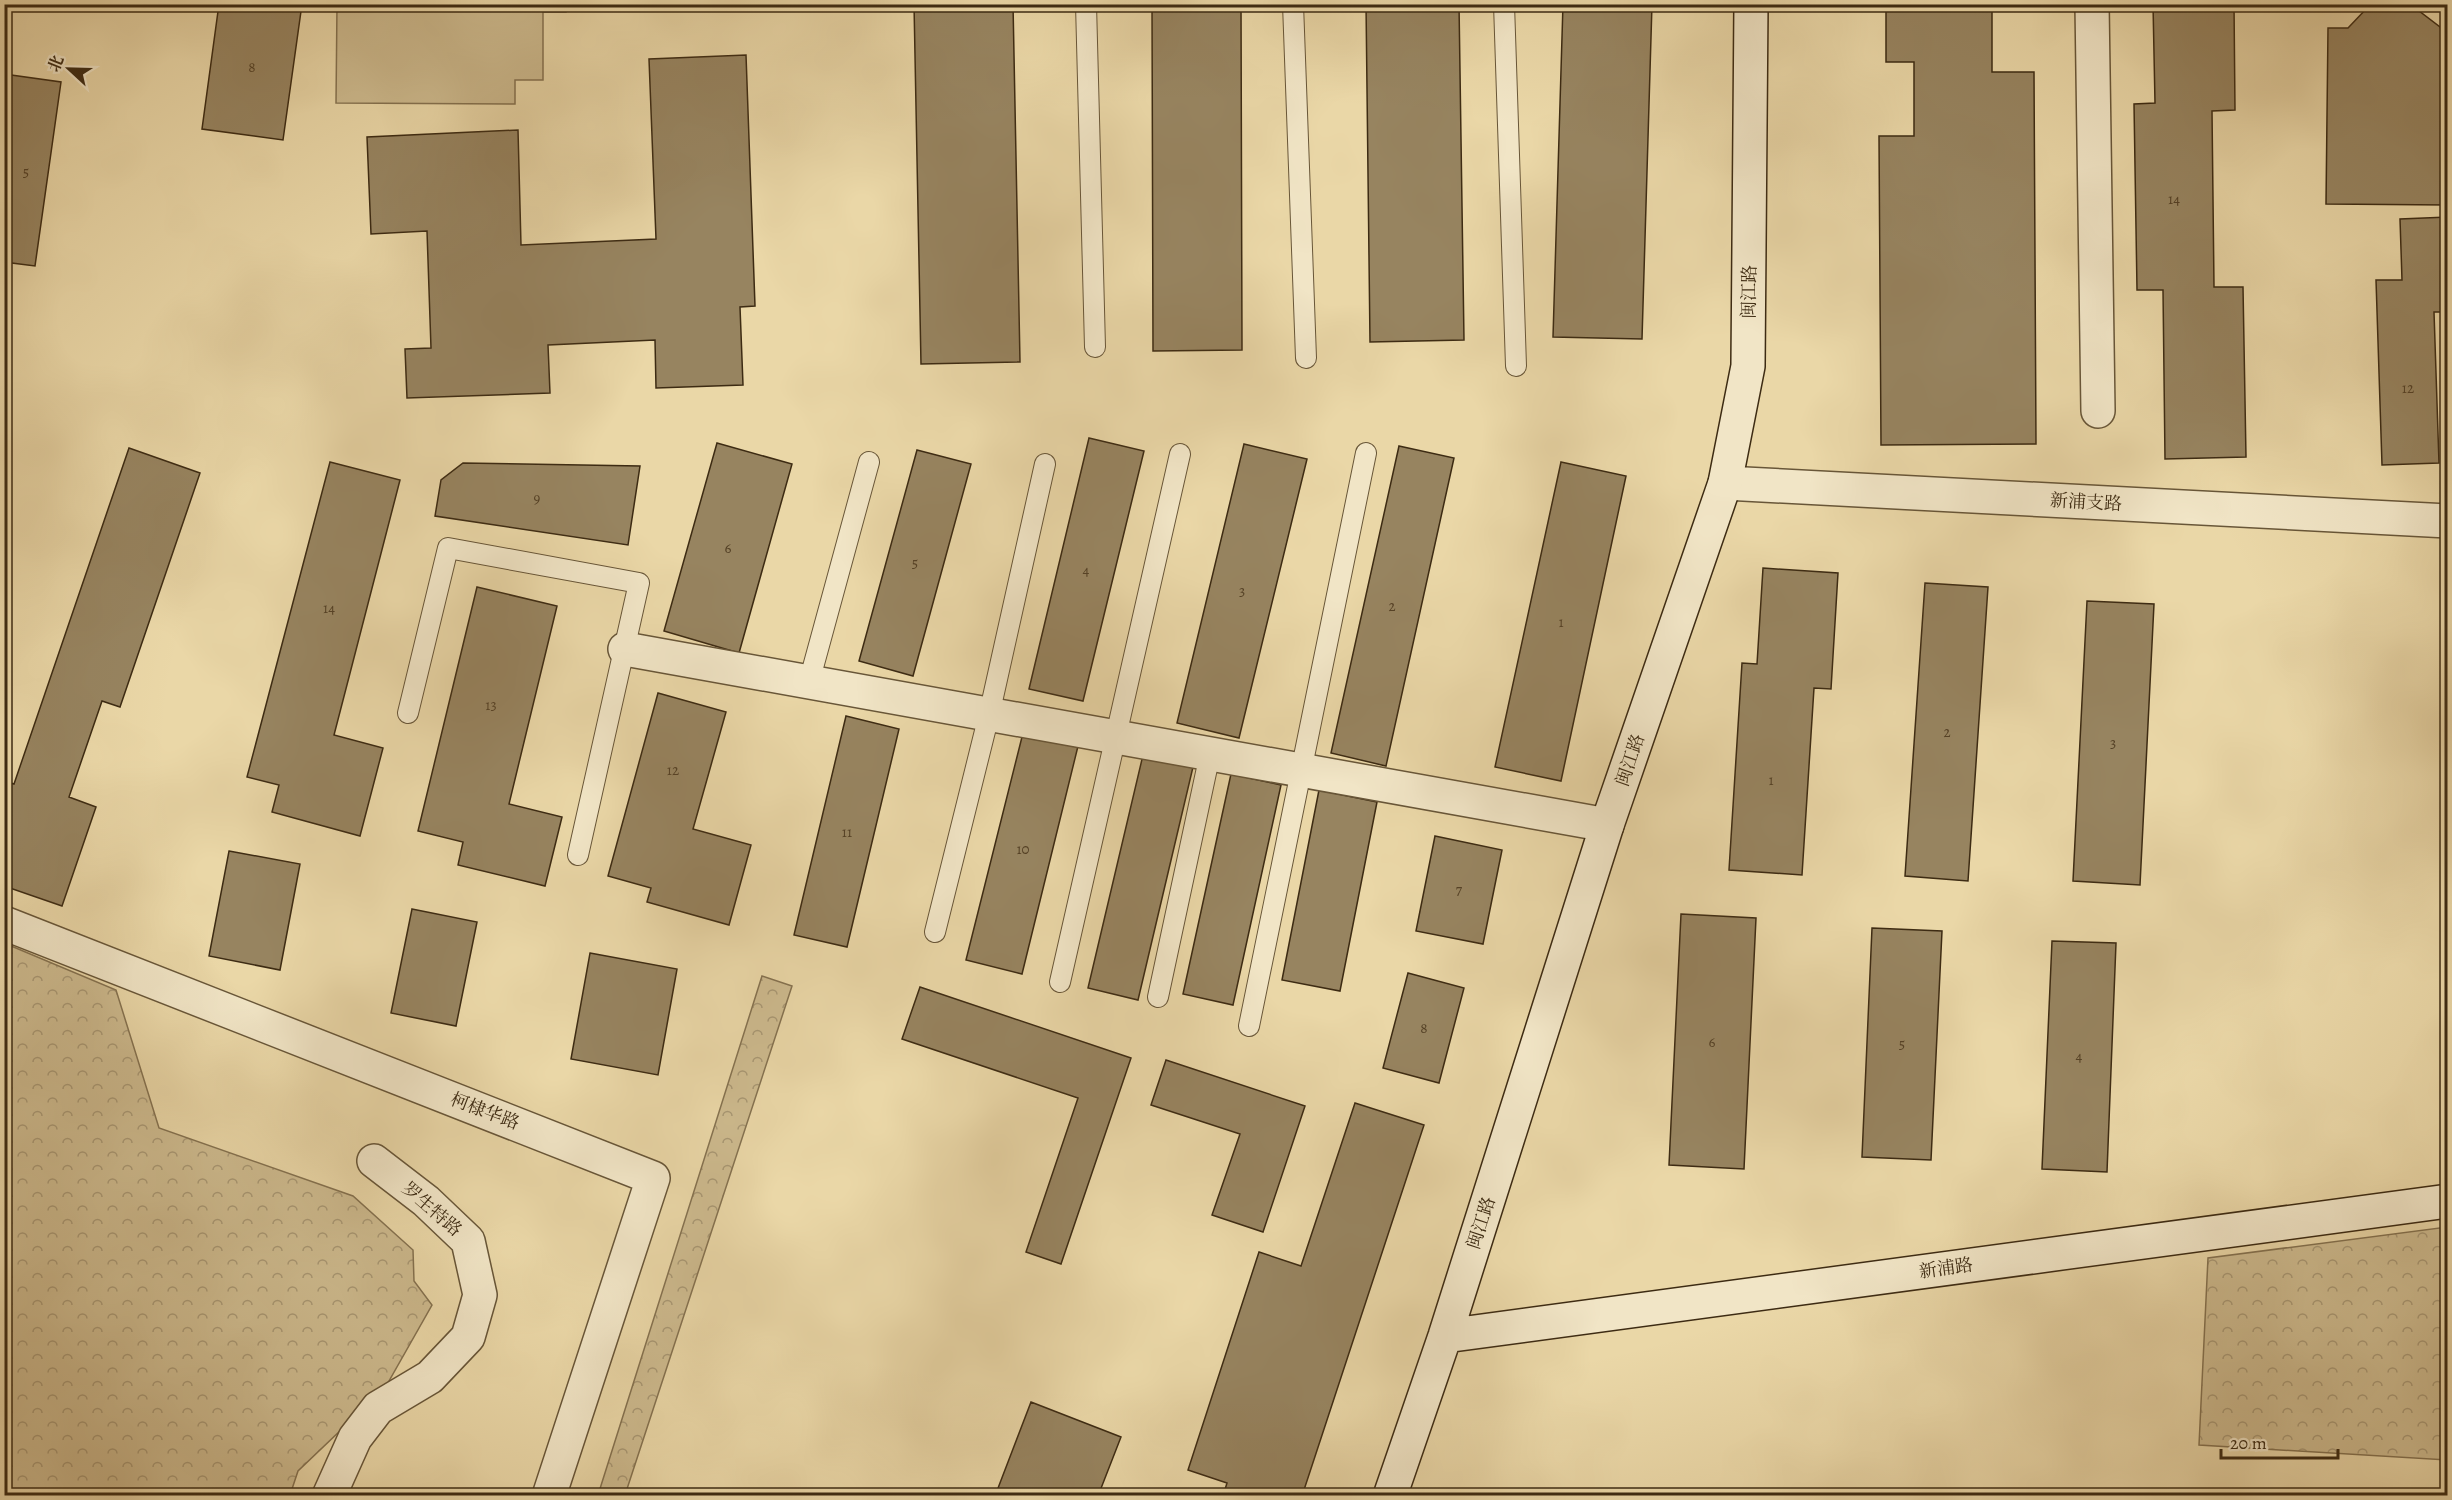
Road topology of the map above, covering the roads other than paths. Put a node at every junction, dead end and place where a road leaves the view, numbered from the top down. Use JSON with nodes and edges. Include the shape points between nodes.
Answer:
{"nodes":[{"id":1,"x":1086,"y":4,"type":"edge"},
{"id":2,"x":1293,"y":4,"type":"edge"},
{"id":3,"x":1504,"y":4,"type":"edge"},
{"id":4,"x":1751,"y":4,"type":"edge"},
{"id":5,"x":2092,"y":4,"type":"edge"},
{"id":6,"x":1095,"y":347,"type":"dead end"},
{"id":7,"x":1306,"y":358,"type":"dead end"},
{"id":8,"x":1515,"y":366,"type":"dead end"},
{"id":9,"x":2098,"y":411,"type":"dead end"},
{"id":10,"x":1366,"y":453,"type":"dead end"},
{"id":11,"x":1180,"y":454,"type":"dead end"},
{"id":12,"x":869,"y":462,"type":"dead end"},
{"id":13,"x":1045,"y":464,"type":"dead end"},
{"id":14,"x":1725,"y":483,"type":"junction"},
{"id":15,"x":2448,"y":521,"type":"edge"},
{"id":16,"x":625,"y":649,"type":"junction"},
{"id":17,"x":808,"y":682,"type":"junction"},
{"id":18,"x":408,"y":713,"type":"dead end"},
{"id":19,"x":989,"y":715,"type":"junction"},
{"id":20,"x":1116,"y":738,"type":"junction"},
{"id":21,"x":1210,"y":754,"type":"junction"},
{"id":22,"x":1300,"y":771,"type":"junction"},
{"id":23,"x":1607,"y":825,"type":"junction"},
{"id":24,"x":578,"y":855,"type":"dead end"},
{"id":25,"x":4,"y":923,"type":"edge"},
{"id":26,"x":935,"y":932,"type":"dead end"},
{"id":27,"x":1060,"y":982,"type":"dead end"},
{"id":28,"x":1158,"y":997,"type":"dead end"},
{"id":29,"x":1249,"y":1026,"type":"dead end"},
{"id":30,"x":374,"y":1161,"type":"dead end"},
{"id":31,"x":2448,"y":1201,"type":"edge"},
{"id":32,"x":1445,"y":1336,"type":"junction"},
{"id":33,"x":330,"y":1496,"type":"edge"},
{"id":34,"x":549,"y":1496,"type":"edge"},
{"id":35,"x":1390,"y":1496,"type":"edge"}],
"edges":[{"from":1,"to":6,"type":"lane"},
{"from":2,"to":7,"type":"lane"},
{"from":3,"to":8,"type":"lane"},
{"from":4,"to":14,"type":"street","name":"闽江路","via":[[1748,366]]},
{"from":5,"to":9,"type":"street"},
{"from":10,"to":22,"type":"lane"},
{"from":11,"to":20,"type":"lane"},
{"from":12,"to":17,"type":"lane"},
{"from":13,"to":19,"type":"lane"},
{"from":14,"to":15,"type":"street","name":"新浦支路"},
{"from":14,"to":23,"type":"street","name":"闽江路"},
{"from":16,"to":17,"type":"street"},
{"from":16,"to":18,"type":"lane","via":[[639,583],[448,548]]},
{"from":16,"to":24,"type":"lane"},
{"from":17,"to":19,"type":"street"},
{"from":19,"to":20,"type":"street"},
{"from":19,"to":26,"type":"lane"},
{"from":20,"to":21,"type":"street"},
{"from":20,"to":27,"type":"lane"},
{"from":21,"to":22,"type":"street"},
{"from":21,"to":28,"type":"lane"},
{"from":22,"to":23,"type":"street"},
{"from":22,"to":29,"type":"lane"},
{"from":23,"to":32,"type":"street","name":"闽江路"},
{"from":25,"to":34,"type":"street","name":"柯棣华路","via":[[653,1178]]},
{"from":30,"to":33,"type":"street","name":"罗生特路","via":[[426,1201],[468,1241],[480,1295],[468,1337],[429,1377],[378,1408],[355,1438]]},
{"from":31,"to":32,"type":"street","name":"新浦路"},
{"from":32,"to":35,"type":"street","name":"闽江路"}]}
